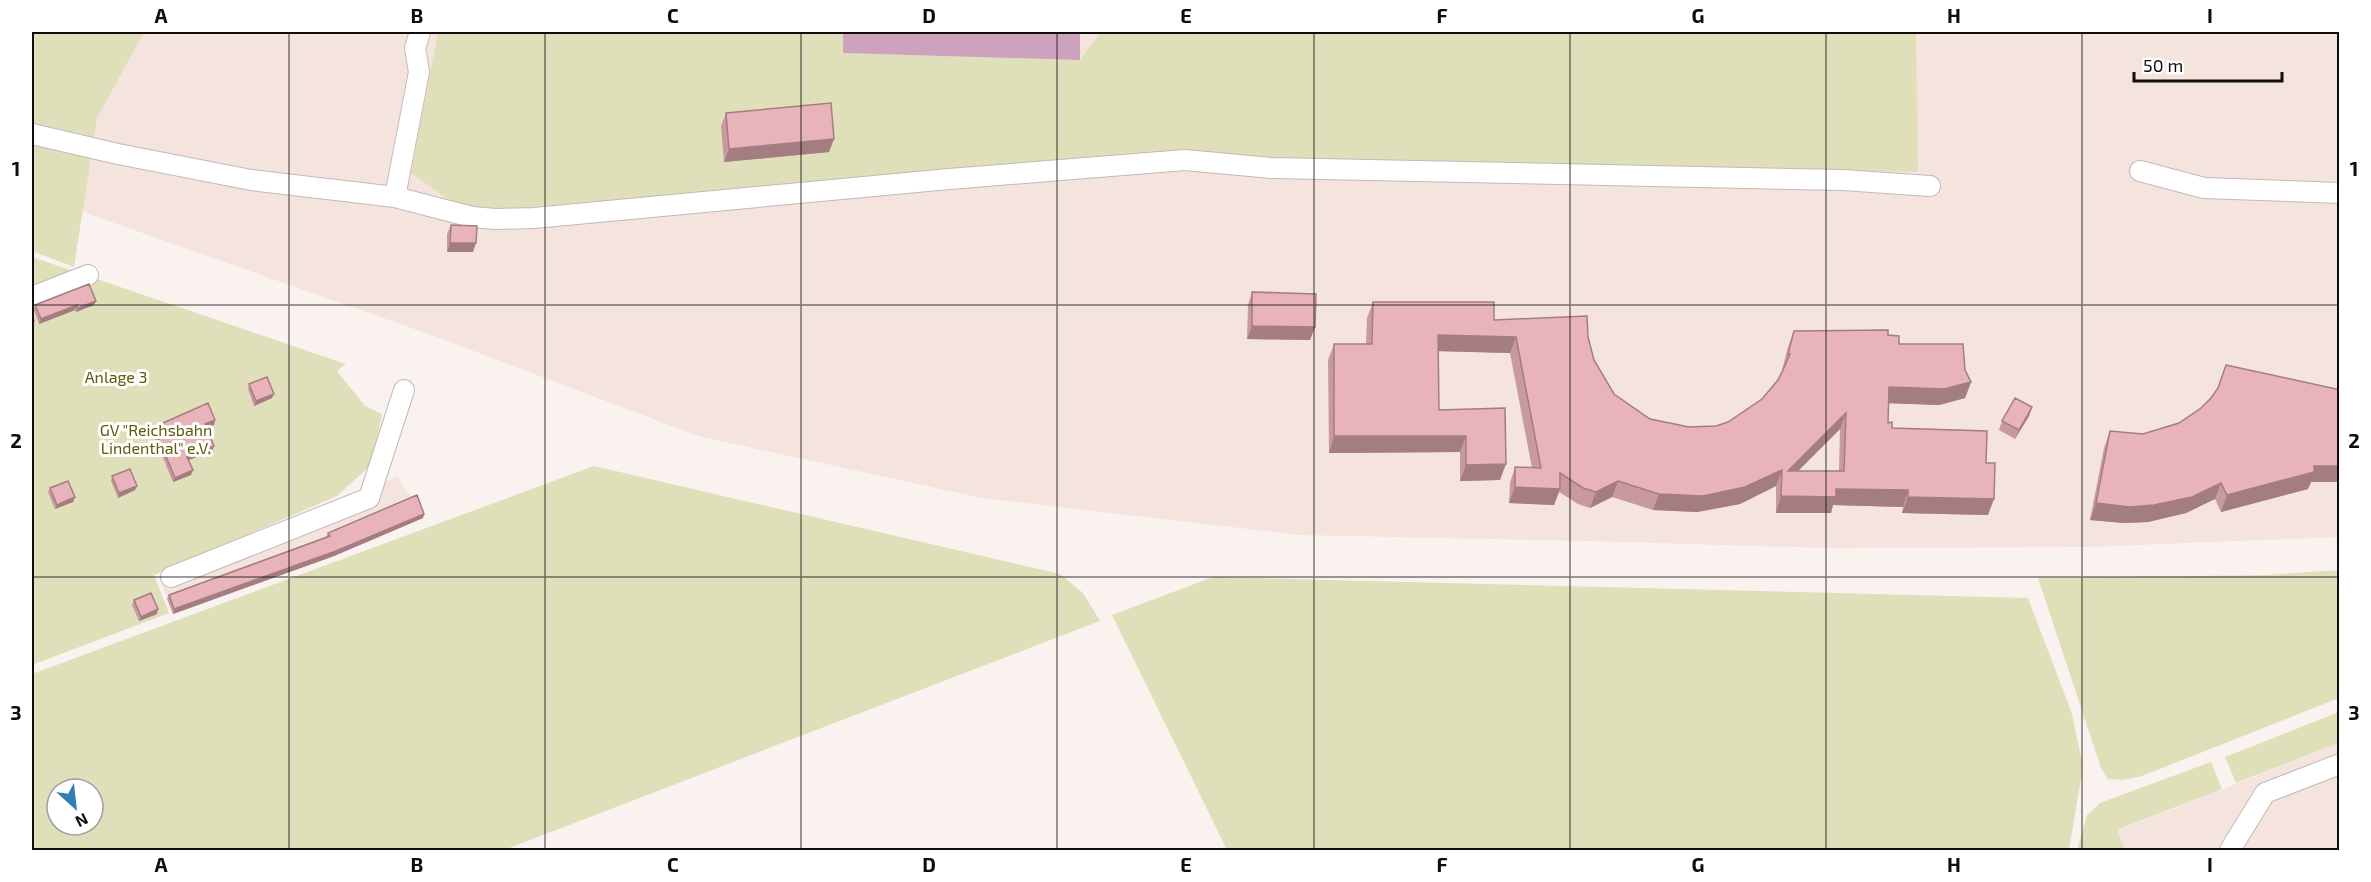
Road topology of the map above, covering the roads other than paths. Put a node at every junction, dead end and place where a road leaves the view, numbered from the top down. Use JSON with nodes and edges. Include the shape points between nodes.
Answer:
{"nodes":[{"id":1,"x":420,"y":32,"type":"edge"},
{"id":2,"x":32,"y":134,"type":"edge"},
{"id":3,"x":2140,"y":171,"type":"dead end"},
{"id":4,"x":1930,"y":186,"type":"dead end"},
{"id":5,"x":2340,"y":193,"type":"edge"},
{"id":6,"x":395,"y":197,"type":"junction"},
{"id":7,"x":88,"y":275,"type":"dead end"},
{"id":8,"x":32,"y":297,"type":"edge"},
{"id":9,"x":404,"y":390,"type":"dead end"},
{"id":10,"x":171,"y":577,"type":"dead end"},
{"id":11,"x":2340,"y":764,"type":"edge"},
{"id":12,"x":2230,"y":850,"type":"edge"}],
"edges":[{"from":1,"to":6,"type":"lane","via":[[415,48],[420,72]]},
{"from":2,"to":6,"type":"lane","via":[[251,180]]},
{"from":3,"to":5,"type":"lane","via":[[2204,188]]},
{"from":4,"to":6,"type":"lane","via":[[1843,180],[1272,168],[1185,160],[534,218],[472,217]]},
{"from":7,"to":8,"type":"lane"},
{"from":9,"to":10,"type":"lane","via":[[369,498]]},
{"from":11,"to":12,"type":"lane","via":[[2265,794]]}]}
